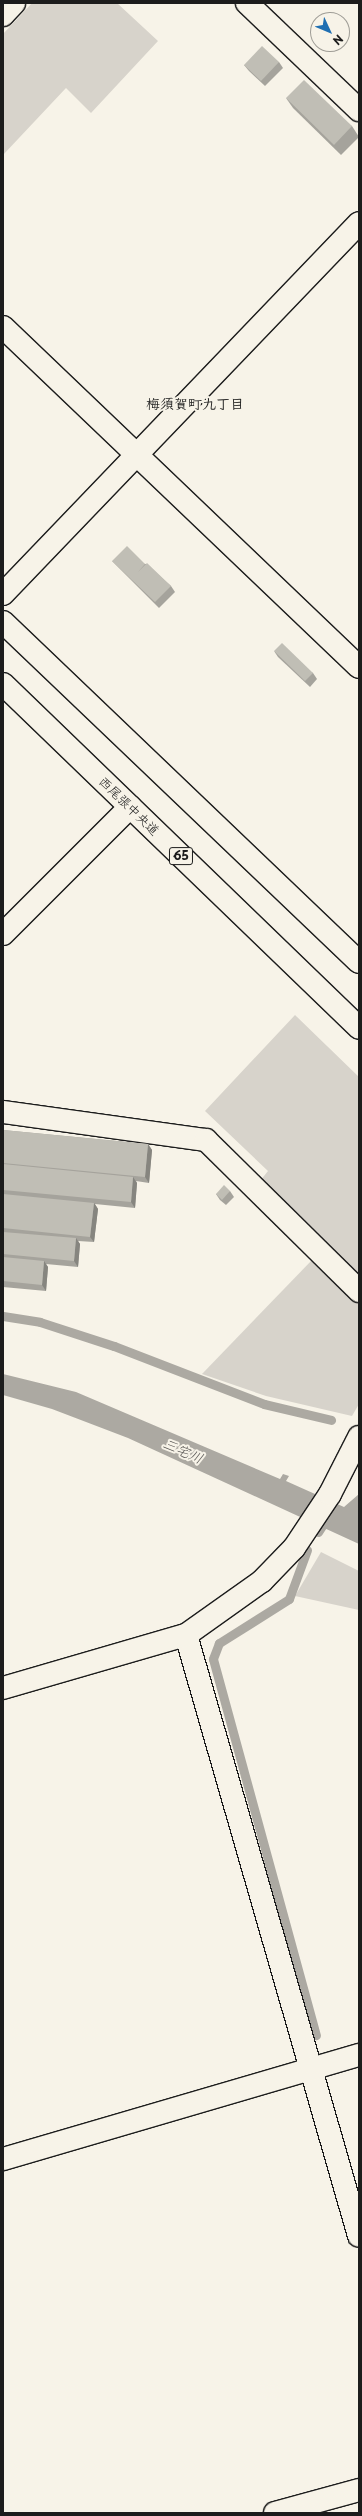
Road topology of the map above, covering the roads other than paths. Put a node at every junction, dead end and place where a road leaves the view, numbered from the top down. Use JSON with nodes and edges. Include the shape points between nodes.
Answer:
{"nodes":[{"id":1,"x":14,"y":3,"type":"edge"},
{"id":2,"x":247,"y":3,"type":"edge"},
{"id":3,"x":3,"y":15,"type":"edge"},
{"id":4,"x":359,"y":110,"type":"edge"},
{"id":5,"x":359,"y":223,"type":"edge"},
{"id":6,"x":3,"y":327,"type":"edge"},
{"id":7,"x":136,"y":455,"type":"junction"},
{"id":8,"x":3,"y":594,"type":"edge"},
{"id":9,"x":3,"y":622,"type":"edge"},
{"id":10,"x":359,"y":667,"type":"edge"},
{"id":11,"x":3,"y":684,"type":"edge"},
{"id":12,"x":130,"y":807,"type":"junction"},
{"id":13,"x":3,"y":934,"type":"edge"},
{"id":14,"x":359,"y":962,"type":"edge"},
{"id":15,"x":359,"y":1028,"type":"edge"},
{"id":16,"x":3,"y":1112,"type":"edge"},
{"id":17,"x":359,"y":1291,"type":"edge"},
{"id":18,"x":359,"y":1436,"type":"edge"},
{"id":19,"x":186,"y":1635,"type":"junction"},
{"id":20,"x":3,"y":1688,"type":"edge"},
{"id":21,"x":359,"y":2055,"type":"edge"},
{"id":22,"x":311,"y":2068,"type":"junction"},
{"id":23,"x":3,"y":2159,"type":"edge"},
{"id":24,"x":359,"y":2236,"type":"edge"},
{"id":25,"x":359,"y":2490,"type":"edge"},
{"id":26,"x":275,"y":2513,"type":"edge"}],
"edges":[{"from":1,"to":3,"type":"street"},
{"from":2,"to":4,"type":"street"},
{"from":5,"to":7,"type":"street"},
{"from":6,"to":7,"type":"street"},
{"from":7,"to":8,"type":"street"},
{"from":7,"to":10,"type":"street"},
{"from":9,"to":14,"type":"street"},
{"from":11,"to":12,"type":"street","name":"西尾張中央道","number":"65"},
{"from":12,"to":13,"type":"street"},
{"from":12,"to":15,"type":"street","name":"西尾張中央道","number":"65"},
{"from":16,"to":17,"type":"street","via":[[206,1140]]},
{"from":18,"to":19,"type":"street","via":[[330,1494],[307,1531],[262,1582]]},
{"from":19,"to":20,"type":"street"},
{"from":19,"to":22,"type":"street"},
{"from":21,"to":22,"type":"street"},
{"from":22,"to":23,"type":"street"},
{"from":22,"to":24,"type":"street"},
{"from":25,"to":26,"type":"street"}]}
